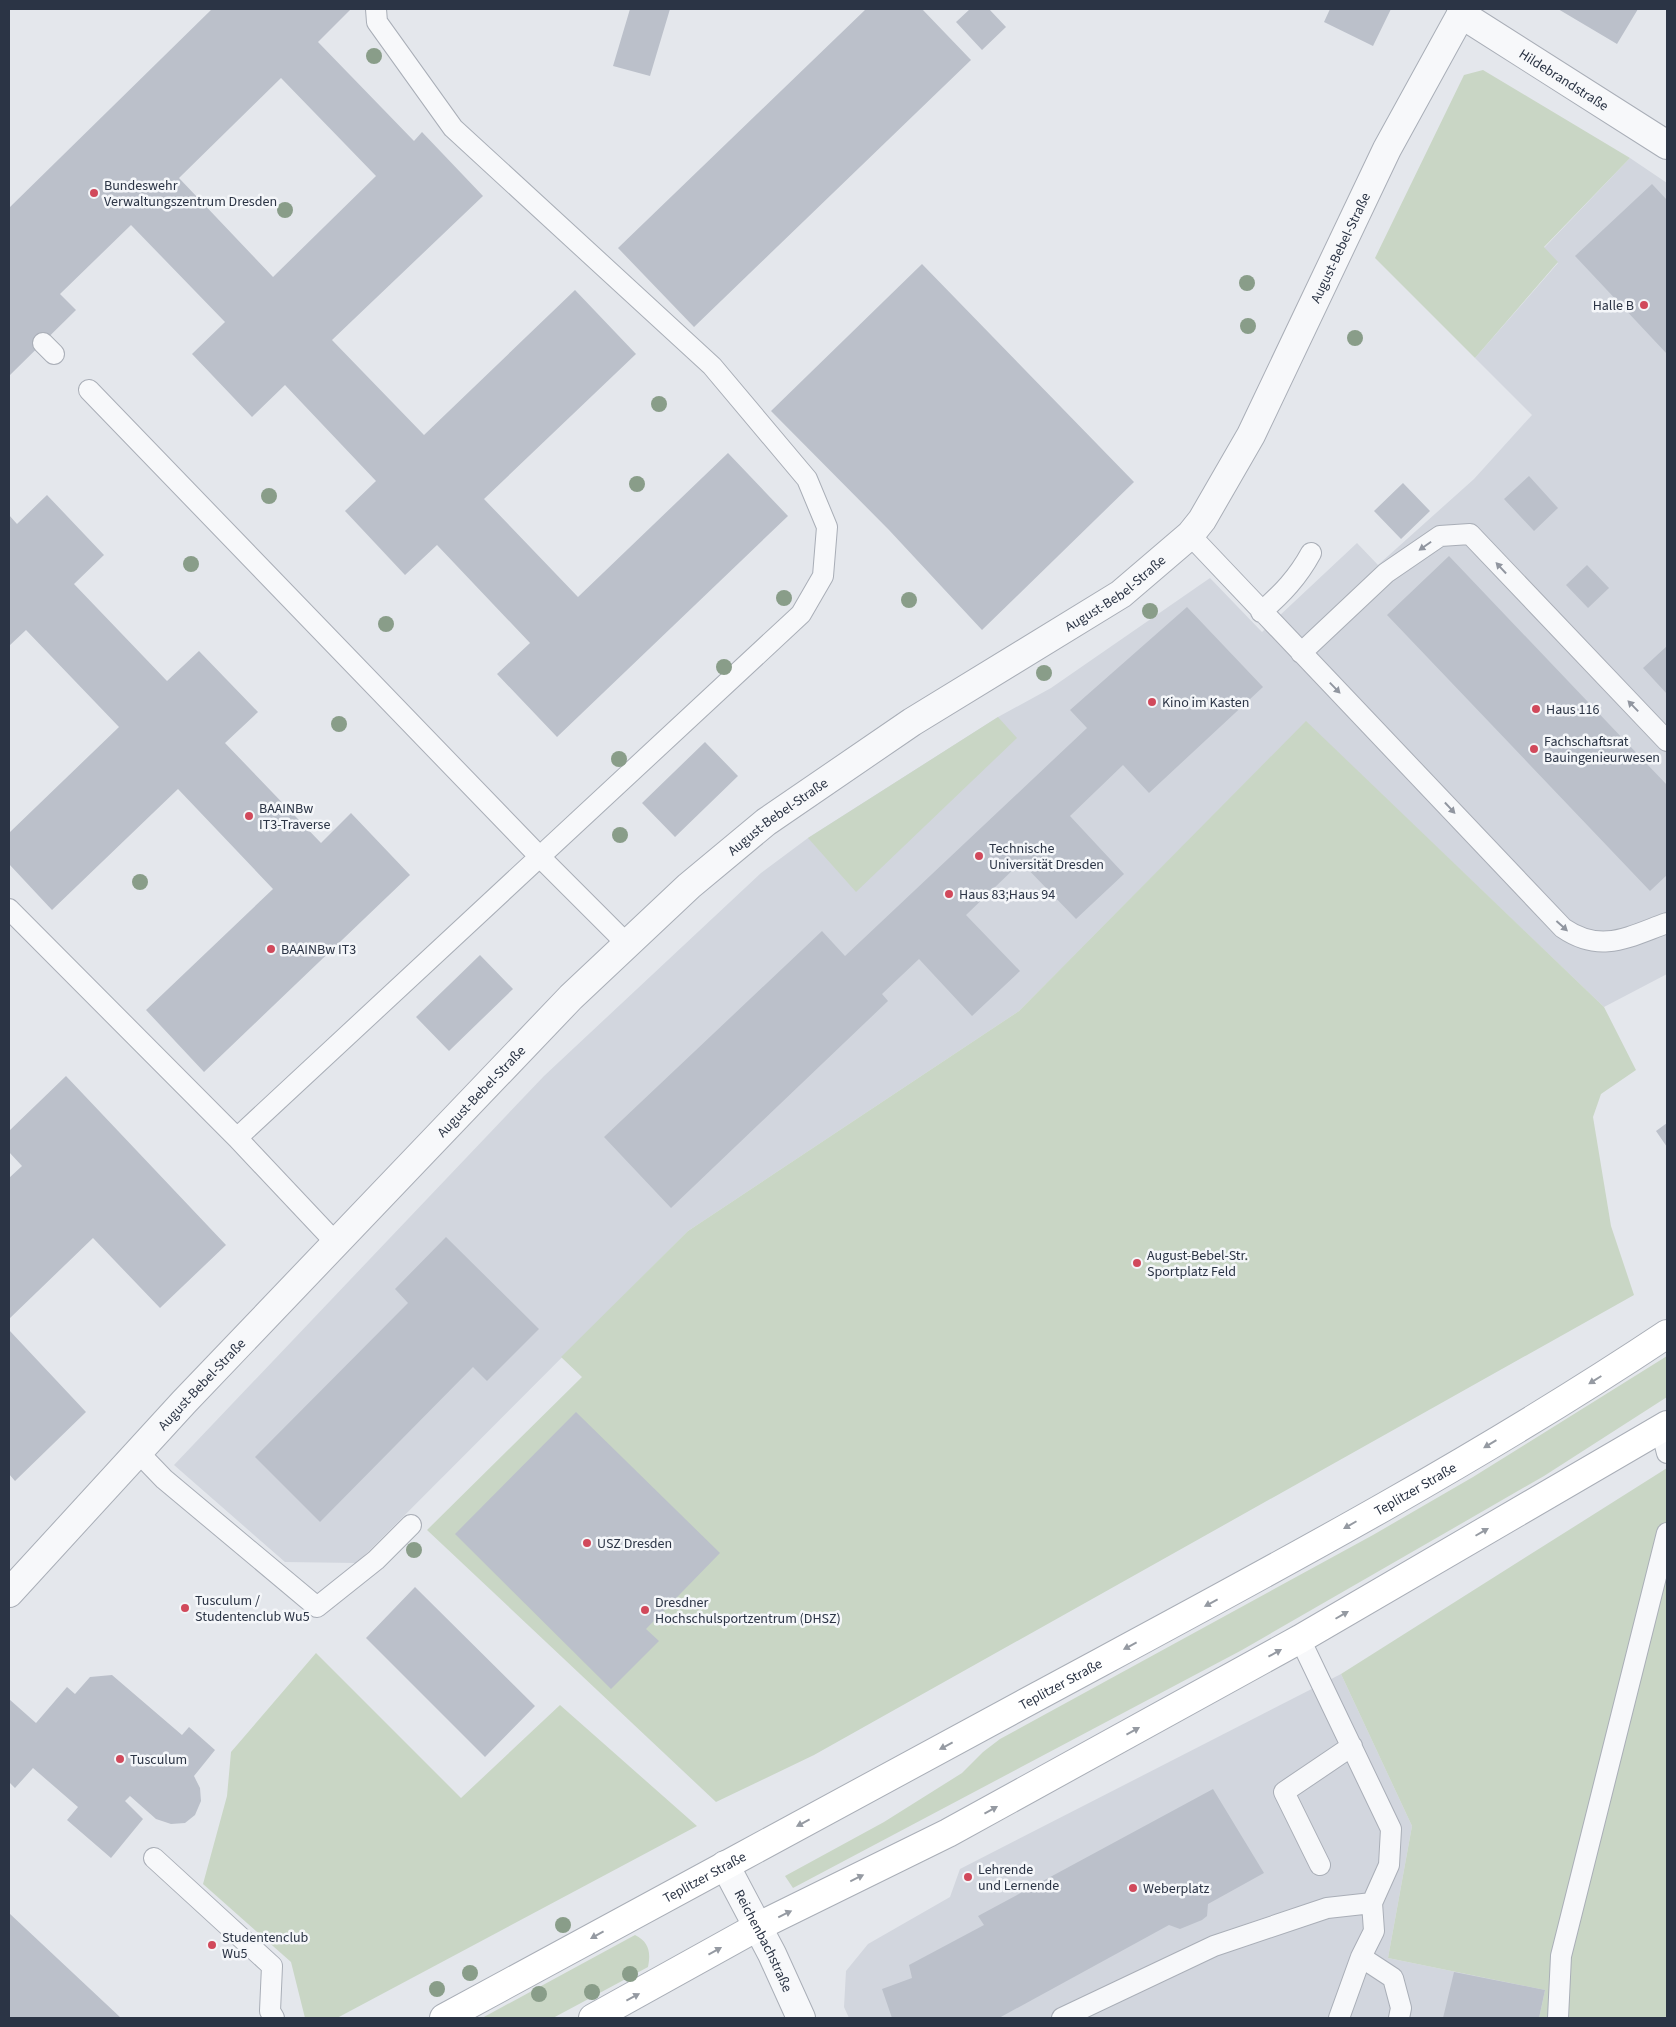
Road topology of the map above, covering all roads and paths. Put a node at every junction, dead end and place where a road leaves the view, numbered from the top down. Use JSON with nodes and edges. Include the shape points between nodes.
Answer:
{"nodes":[{"id":1,"x":376,"y":9,"type":"edge"},
{"id":2,"x":1462,"y":12,"type":"edge"},
{"id":3,"x":1667,"y":145,"type":"edge"},
{"id":4,"x":89,"y":390,"type":"dead end"},
{"id":5,"x":1190,"y":535,"type":"junction"},
{"id":6,"x":1311,"y":553,"type":"dead end"},
{"id":7,"x":1261,"y":612,"type":"junction"},
{"id":8,"x":1301,"y":653,"type":"junction"},
{"id":9,"x":1667,"y":741,"type":"edge"},
{"id":10,"x":540,"y":857,"type":"junction"},
{"id":11,"x":9,"y":909,"type":"edge"},
{"id":12,"x":1667,"y":923,"type":"edge"},
{"id":13,"x":627,"y":944,"type":"junction"},
{"id":14,"x":237,"y":1138,"type":"junction"},
{"id":15,"x":336,"y":1243,"type":"junction"},
{"id":16,"x":1667,"y":1334,"type":"edge"},
{"id":17,"x":1665,"y":1436,"type":"edge"},
{"id":18,"x":138,"y":1452,"type":"junction"},
{"id":19,"x":411,"y":1524,"type":"dead end"},
{"id":20,"x":1667,"y":1533,"type":"edge"},
{"id":21,"x":9,"y":1593,"type":"edge"},
{"id":22,"x":1300,"y":1639,"type":"junction"},
{"id":23,"x":1352,"y":1746,"type":"junction"},
{"id":24,"x":154,"y":1858,"type":"dead end"},
{"id":25,"x":725,"y":1865,"type":"junction"},
{"id":26,"x":1320,"y":1865,"type":"dead end"},
{"id":27,"x":1372,"y":1903,"type":"junction"},
{"id":28,"x":757,"y":1928,"type":"junction"},
{"id":29,"x":1361,"y":1957,"type":"junction"},
{"id":30,"x":274,"y":2018,"type":"edge"},
{"id":31,"x":444,"y":2018,"type":"edge"},
{"id":32,"x":593,"y":2018,"type":"edge"},
{"id":33,"x":801,"y":2018,"type":"edge"},
{"id":34,"x":1062,"y":2018,"type":"edge"},
{"id":35,"x":1339,"y":2018,"type":"edge"},
{"id":36,"x":1399,"y":2018,"type":"edge"},
{"id":37,"x":1558,"y":2018,"type":"edge"}],
"edges":[{"from":1,"to":10,"type":"lane","via":[[377,22],[453,128],[712,366],[807,479],[827,527],[823,576],[801,614]]},
{"from":2,"to":3,"type":"street","name":"Hildebrandstraße"},
{"from":2,"to":5,"type":"street","name":"August-Bebel-Straße","via":[[1388,149],[1252,435]]},
{"from":4,"to":10,"type":"lane"},
{"from":5,"to":7,"type":"lane"},
{"from":5,"to":13,"type":"street","name":"August-Bebel-Straße","via":[[1121,594],[912,722],[766,822],[689,886]]},
{"from":6,"to":7,"type":"lane","via":[[1284,592]]},
{"from":7,"to":8,"type":"lane"},
{"from":9,"to":8,"type":"lane","one_way":true,"via":[[1470,534],[1440,536],[1386,573]]},
{"from":8,"to":12,"type":"lane","one_way":true,"via":[[1562,928],[1589,942],[1604,942]]},
{"from":10,"to":13,"type":"lane"},
{"from":10,"to":14,"type":"lane"},
{"from":11,"to":14,"type":"lane"},
{"from":13,"to":15,"type":"street","name":"August-Bebel-Straße","via":[[571,997]]},
{"from":14,"to":15,"type":"lane"},
{"from":15,"to":18,"type":"street","name":"August-Bebel-Straße"},
{"from":16,"to":25,"type":"main road","name":"Teplitzer Straße","one_way":true,"via":[[1461,1462],[1261,1576]]},
{"from":22,"to":17,"type":"main road","one_way":true},
{"from":18,"to":19,"type":"lane","via":[[164,1479],[317,1607],[376,1560]]},
{"from":18,"to":21,"type":"street","name":"August-Bebel-Straße"},
{"from":20,"to":37,"type":"lane","via":[[1561,1956]]},
{"from":22,"to":23,"type":"lane"},
{"from":28,"to":22,"type":"main road","one_way":true,"via":[[948,1834]]},
{"from":23,"to":26,"type":"lane","via":[[1284,1792]]},
{"from":23,"to":27,"type":"lane","via":[[1391,1829],[1389,1864]]},
{"from":24,"to":30,"type":"lane","via":[[272,1966],[270,2011]]},
{"from":25,"to":28,"type":"street","name":"Reichenbachstraße"},
{"from":25,"to":31,"type":"main road","name":"Teplitzer Straße","one_way":true},
{"from":27,"to":29,"type":"lane","via":[[1374,1931]]},
{"from":27,"to":34,"type":"lane","via":[[1327,1908],[1214,1946]]},
{"from":32,"to":28,"type":"main road","one_way":true},
{"from":28,"to":33,"type":"street","name":"Reichenbachstraße"},
{"from":29,"to":35,"type":"lane"},
{"from":29,"to":36,"type":"lane","via":[[1393,1978],[1401,2008]]}]}
